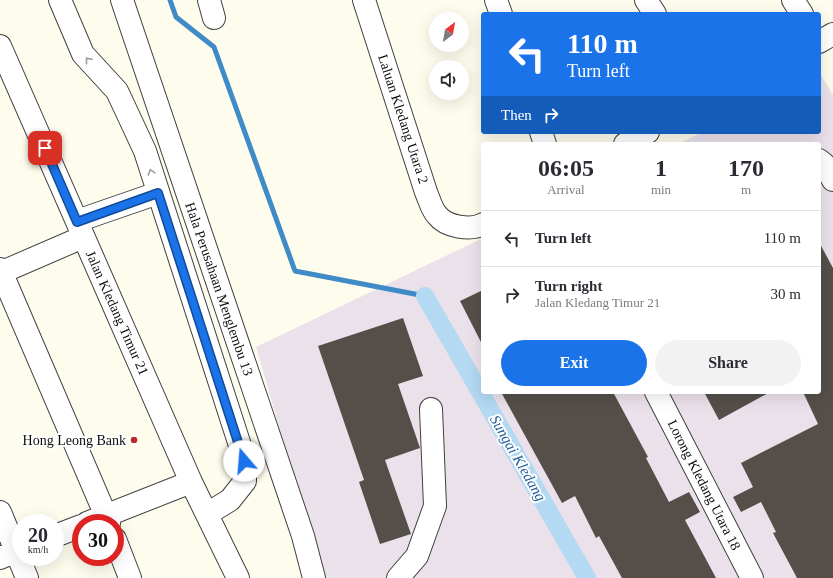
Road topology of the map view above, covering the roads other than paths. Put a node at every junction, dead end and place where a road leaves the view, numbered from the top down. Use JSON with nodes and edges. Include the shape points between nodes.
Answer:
{"nodes":[{"id":1,"x":60,"y":0,"type":"edge"},
{"id":2,"x":122,"y":0,"type":"edge"},
{"id":3,"x":364,"y":0,"type":"edge"},
{"id":4,"x":496,"y":0,"type":"edge"},
{"id":5,"x":646,"y":0,"type":"edge"},
{"id":6,"x":793,"y":0,"type":"edge"},
{"id":7,"x":500,"y":12,"type":"edge"},
{"id":8,"x":654,"y":12,"type":"edge"},
{"id":9,"x":801,"y":12,"type":"edge"},
{"id":10,"x":833,"y":34,"type":"edge"},
{"id":11,"x":821,"y":41,"type":"edge"},
{"id":12,"x":0,"y":46,"type":"edge"},
{"id":13,"x":644,"y":134,"type":"edge"},
{"id":14,"x":629,"y":142,"type":"edge"},
{"id":15,"x":821,"y":162,"type":"edge"},
{"id":16,"x":833,"y":180,"type":"edge"},
{"id":17,"x":158,"y":193,"type":"junction"},
{"id":18,"x":481,"y":225,"type":"edge"},
{"id":19,"x":80,"y":229,"type":"junction"},
{"id":20,"x":0,"y":272,"type":"edge"},
{"id":21,"x":657,"y":394,"type":"edge"},
{"id":22,"x":431,"y":409,"type":"dead end"},
{"id":23,"x":191,"y":482,"type":"junction"},
{"id":24,"x":0,"y":512,"type":"edge"},
{"id":25,"x":98,"y":514,"type":"edge"},
{"id":26,"x":117,"y":514,"type":"edge"},
{"id":27,"x":207,"y":514,"type":"junction"},
{"id":28,"x":12,"y":550,"type":"edge"},
{"id":29,"x":124,"y":562,"type":"edge"},
{"id":30,"x":21,"y":566,"type":"edge"},
{"id":31,"x":28,"y":578,"type":"edge"},
{"id":32,"x":130,"y":578,"type":"edge"},
{"id":33,"x":238,"y":578,"type":"edge"},
{"id":34,"x":314,"y":578,"type":"edge"},
{"id":35,"x":398,"y":578,"type":"edge"},
{"id":36,"x":752,"y":578,"type":"edge"}],
"edges":[{"from":17,"to":1,"type":"street","one_way":true,"via":[[145,152],[118,91],[83,54]]},
{"from":2,"to":34,"type":"street","name":"Hala Perusahaan Menglembu 13","via":[[300,529]]},
{"from":3,"to":18,"type":"street","name":"Laluan Kledang Utara 2","via":[[426,192],[437,216],[457,227]]},
{"from":4,"to":7,"type":"street"},
{"from":5,"to":8,"type":"street"},
{"from":6,"to":9,"type":"street"},
{"from":10,"to":11,"type":"street"},
{"from":12,"to":19,"type":"street","name":"Jalan Kledang Timur 21"},
{"from":13,"to":14,"type":"street"},
{"from":15,"to":16,"type":"street"},
{"from":17,"to":19,"type":"street"},
{"from":17,"to":27,"type":"street","via":[[244,461],[245,481],[230,500]]},
{"from":19,"to":20,"type":"street"},
{"from":19,"to":23,"type":"street","name":"Jalan Kledang Timur 21"},
{"from":20,"to":25,"type":"street"},
{"from":21,"to":36,"type":"street","name":"Lorong Kledang Utara 18"},
{"from":22,"to":35,"type":"street","via":[[435,506],[417,556]]},
{"from":23,"to":26,"type":"street"},
{"from":23,"to":27,"type":"street","name":"Jalan Kledang Timur 21"},
{"from":24,"to":28,"type":"street"},
{"from":27,"to":33,"type":"street","name":"Jalan Kledang Timur 21"},
{"from":29,"to":32,"type":"street"},
{"from":30,"to":31,"type":"street"}]}
